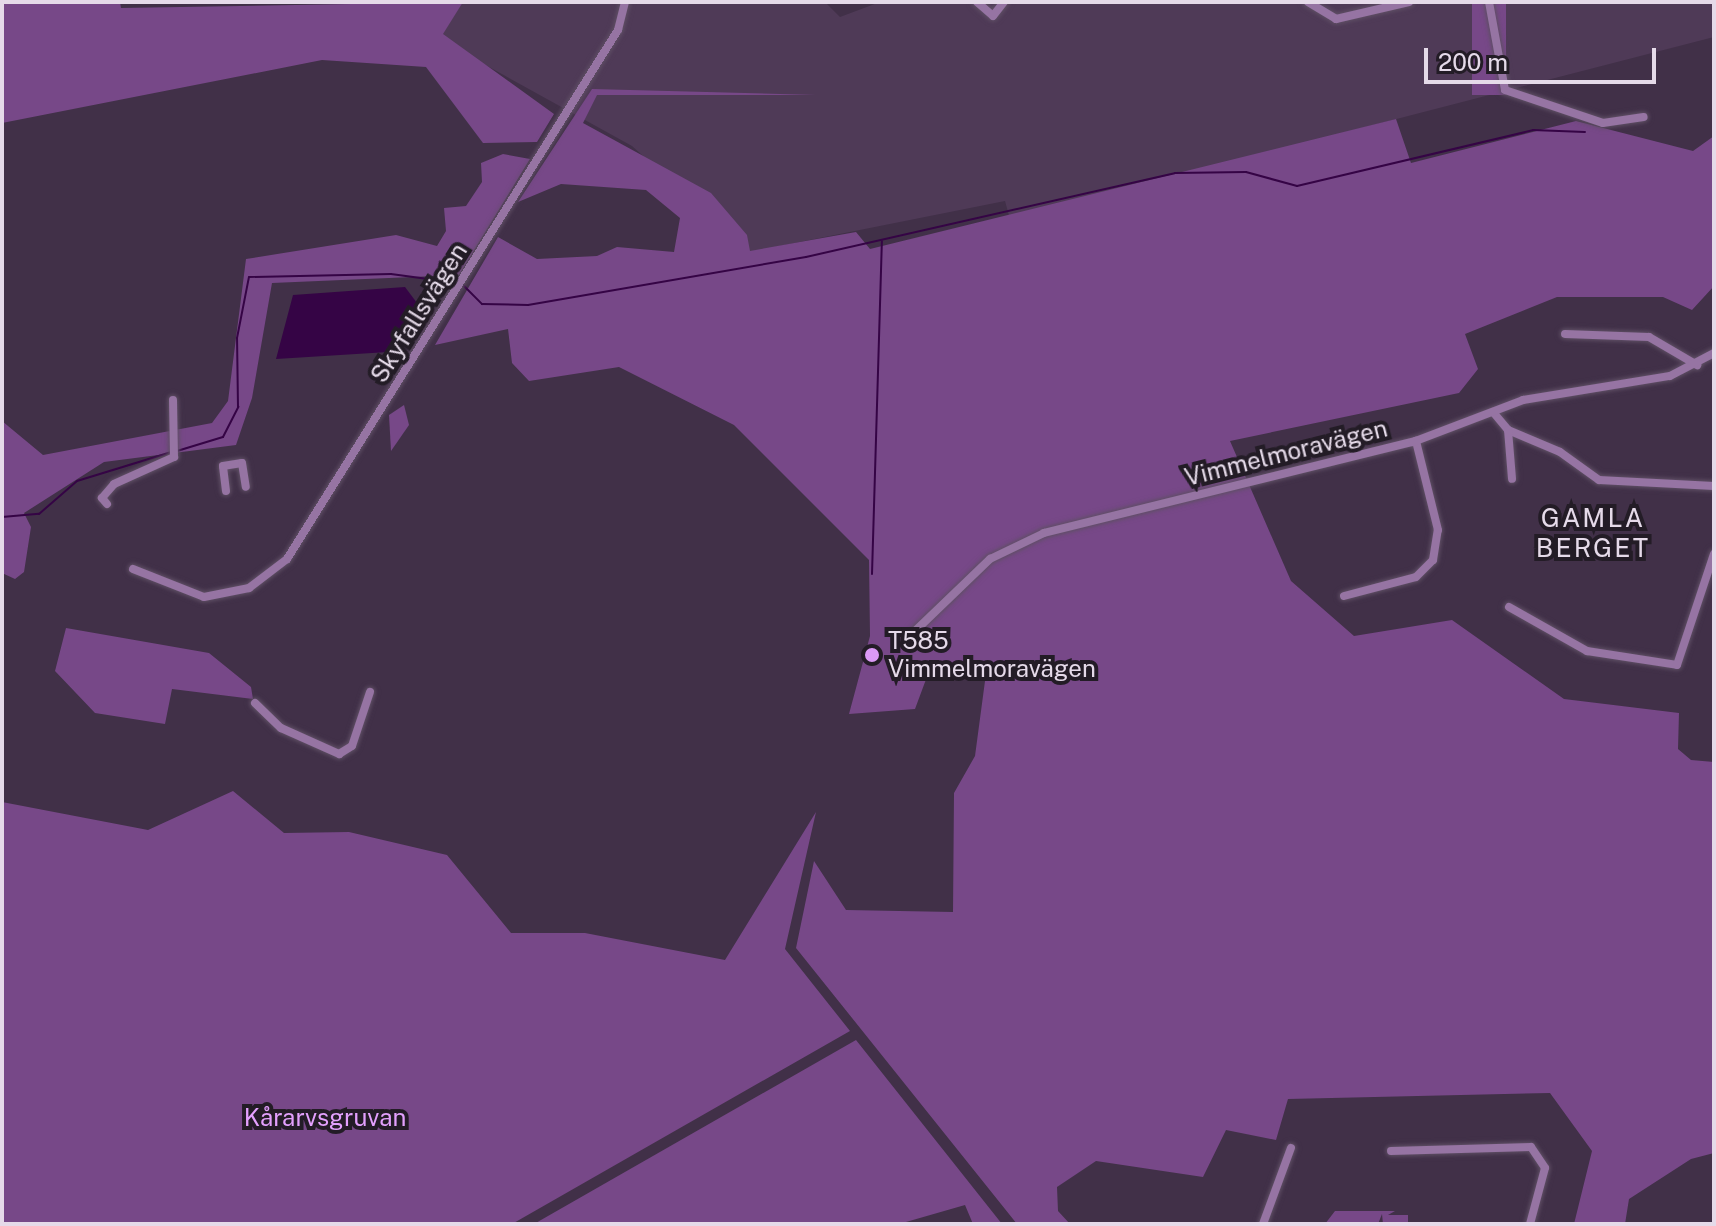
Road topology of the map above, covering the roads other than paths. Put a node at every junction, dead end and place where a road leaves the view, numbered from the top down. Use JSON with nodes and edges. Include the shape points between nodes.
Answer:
{"nodes":[{"id":1,"x":625,"y":2,"type":"edge"},
{"id":2,"x":977,"y":2,"type":"edge"},
{"id":3,"x":1004,"y":2,"type":"edge"},
{"id":4,"x":1308,"y":2,"type":"edge"},
{"id":5,"x":1409,"y":2,"type":"edge"},
{"id":6,"x":1489,"y":2,"type":"edge"},
{"id":7,"x":1644,"y":117,"type":"dead end"},
{"id":8,"x":1565,"y":334,"type":"dead end"},
{"id":9,"x":1714,"y":353,"type":"edge"},
{"id":10,"x":1697,"y":365,"type":"junction"},
{"id":11,"x":173,"y":400,"type":"dead end"},
{"id":12,"x":1493,"y":412,"type":"junction"},
{"id":13,"x":1508,"y":430,"type":"junction"},
{"id":14,"x":1416,"y":441,"type":"junction"},
{"id":15,"x":1512,"y":479,"type":"dead end"},
{"id":16,"x":1714,"y":486,"type":"edge"},
{"id":17,"x":246,"y":487,"type":"dead end"},
{"id":18,"x":226,"y":491,"type":"dead end"},
{"id":19,"x":107,"y":504,"type":"dead end"},
{"id":20,"x":1714,"y":554,"type":"edge"},
{"id":21,"x":133,"y":569,"type":"dead end"},
{"id":22,"x":1344,"y":596,"type":"dead end"},
{"id":23,"x":1509,"y":607,"type":"dead end"},
{"id":24,"x":913,"y":633,"type":"dead end"},
{"id":25,"x":370,"y":692,"type":"dead end"},
{"id":26,"x":255,"y":703,"type":"dead end"},
{"id":27,"x":1291,"y":1148,"type":"dead end"},
{"id":28,"x":1391,"y":1151,"type":"dead end"},
{"id":29,"x":1263,"y":1224,"type":"edge"},
{"id":30,"x":1530,"y":1224,"type":"edge"}],
"edges":[{"from":1,"to":21,"type":"street","name":"Skyfallsvägen","via":[[618,30],[306,534],[255,584],[204,597]]},
{"from":2,"to":3,"type":"street","via":[[993,16]]},
{"from":4,"to":5,"type":"street","via":[[1336,19]]},
{"from":6,"to":7,"type":"street","via":[[1505,90],[1603,123]]},
{"from":8,"to":10,"type":"street","via":[[1649,337]]},
{"from":9,"to":10,"type":"street","name":"Vimmelmoravägen"},
{"from":10,"to":12,"type":"street","name":"Vimmelmoravägen"},
{"from":11,"to":19,"type":"street","via":[[174,457],[114,484],[102,498]]},
{"from":12,"to":13,"type":"street"},
{"from":12,"to":14,"type":"street","name":"Vimmelmoravägen"},
{"from":13,"to":15,"type":"street"},
{"from":13,"to":16,"type":"street","via":[[1560,452],[1599,480]]},
{"from":14,"to":22,"type":"street","via":[[1438,530],[1433,560],[1416,577]]},
{"from":14,"to":24,"type":"street","name":"Vimmelmoravägen","via":[[1044,533],[990,559]]},
{"from":17,"to":18,"type":"street","via":[[242,463],[223,466]]},
{"from":20,"to":23,"type":"street","via":[[1677,665],[1587,651]]},
{"from":25,"to":26,"type":"street","via":[[352,746],[339,754],[281,728]]},
{"from":27,"to":29,"type":"street"},
{"from":28,"to":30,"type":"street","via":[[1531,1147],[1545,1168]]}]}
